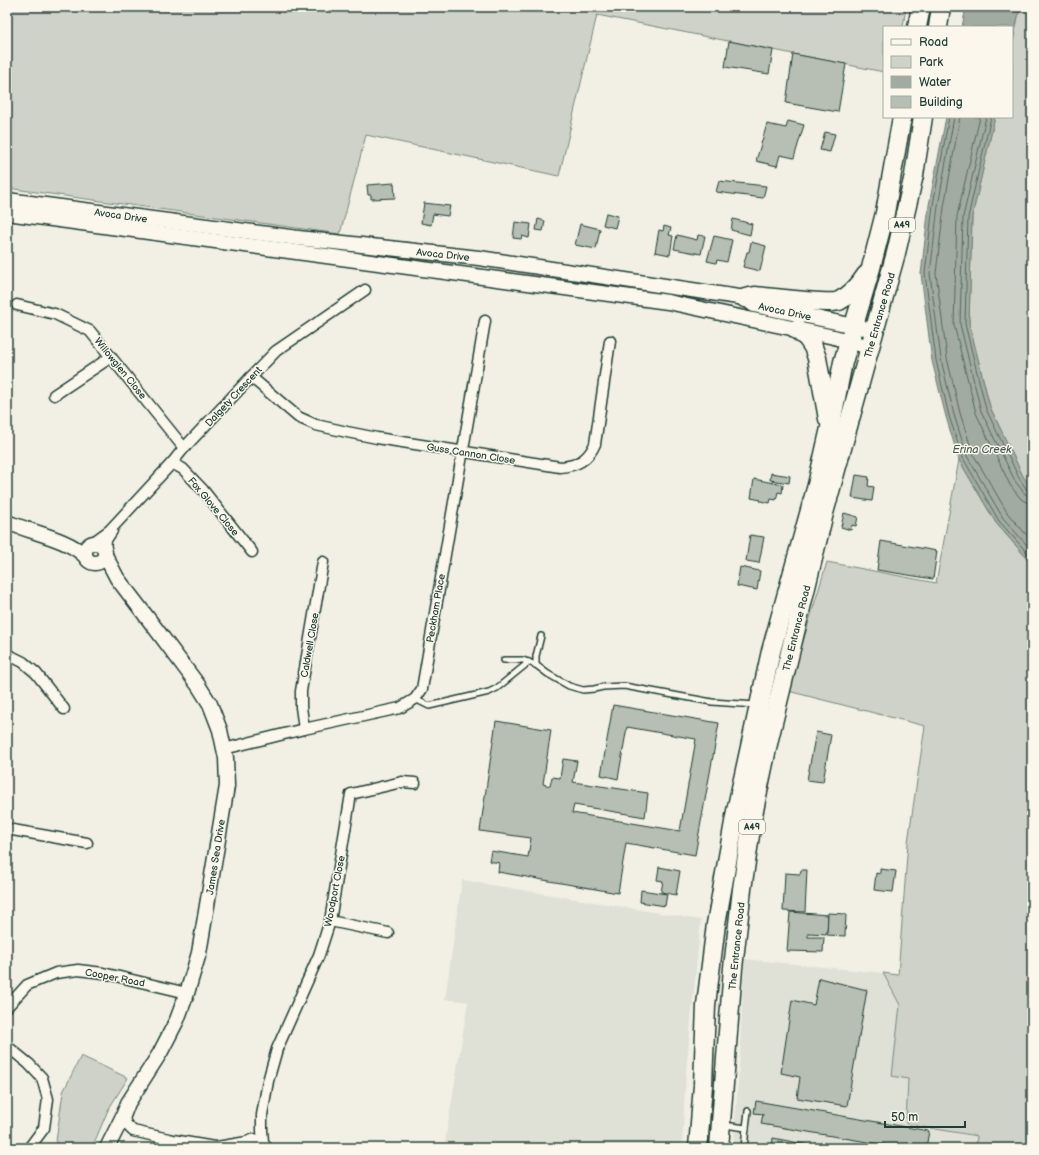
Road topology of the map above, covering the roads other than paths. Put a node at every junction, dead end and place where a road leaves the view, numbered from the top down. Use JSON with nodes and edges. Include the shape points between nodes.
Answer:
{"nodes":[{"id":1,"x":921,"y":7,"type":"edge"},
{"id":2,"x":941,"y":7,"type":"edge"},
{"id":3,"x":917,"y":26,"type":"edge"},
{"id":4,"x":938,"y":26,"type":"edge"},
{"id":5,"x":902,"y":118,"type":"edge"},
{"id":6,"x":923,"y":118,"type":"edge"},
{"id":7,"x":7,"y":200,"type":"edge"},
{"id":8,"x":7,"y":213,"type":"edge"},
{"id":9,"x":871,"y":268,"type":"junction"},
{"id":10,"x":365,"y":290,"type":"dead end"},
{"id":11,"x":745,"y":298,"type":"junction"},
{"id":12,"x":17,"y":305,"type":"dead end"},
{"id":13,"x":484,"y":321,"type":"dead end"},
{"id":14,"x":796,"y":329,"type":"junction"},
{"id":15,"x":852,"y":334,"type":"junction"},
{"id":16,"x":872,"y":339,"type":"junction"},
{"id":17,"x":610,"y":342,"type":"dead end"},
{"id":18,"x":111,"y":357,"type":"junction"},
{"id":19,"x":251,"y":377,"type":"junction"},
{"id":20,"x":54,"y":395,"type":"dead end"},
{"id":21,"x":830,"y":428,"type":"junction"},
{"id":22,"x":184,"y":448,"type":"junction"},
{"id":23,"x":462,"y":451,"type":"junction"},
{"id":24,"x":172,"y":463,"type":"junction"},
{"id":25,"x":118,"y":521,"type":"junction"},
{"id":26,"x":7,"y":522,"type":"edge"},
{"id":27,"x":88,"y":549,"type":"junction"},
{"id":28,"x":252,"y":552,"type":"dead end"},
{"id":29,"x":103,"y":556,"type":"junction"},
{"id":30,"x":323,"y":562,"type":"dead end"},
{"id":31,"x":541,"y":636,"type":"dead end"},
{"id":32,"x":7,"y":654,"type":"edge"},
{"id":33,"x":504,"y":660,"type":"dead end"},
{"id":34,"x":529,"y":662,"type":"junction"},
{"id":35,"x":536,"y":665,"type":"junction"},
{"id":36,"x":415,"y":699,"type":"junction"},
{"id":37,"x":758,"y":705,"type":"junction"},
{"id":38,"x":64,"y":709,"type":"dead end"},
{"id":39,"x":304,"y":729,"type":"junction"},
{"id":40,"x":224,"y":749,"type":"junction"},
{"id":41,"x":415,"y":783,"type":"dead end"},
{"id":42,"x":7,"y":829,"type":"edge"},
{"id":43,"x":86,"y":843,"type":"dead end"},
{"id":44,"x":330,"y":921,"type":"junction"},
{"id":45,"x":388,"y":933,"type":"dead end"},
{"id":46,"x":187,"y":993,"type":"junction"},
{"id":47,"x":7,"y":1007,"type":"edge"},
{"id":48,"x":7,"y":1046,"type":"edge"},
{"id":49,"x":748,"y":1111,"type":"dead end"},
{"id":50,"x":262,"y":1115,"type":"junction"},
{"id":51,"x":123,"y":1116,"type":"junction"},
{"id":52,"x":721,"y":1125,"type":"junction"},
{"id":53,"x":746,"y":1128,"type":"junction"},
{"id":54,"x":246,"y":1144,"type":"edge"},
{"id":55,"x":267,"y":1146,"type":"edge"},
{"id":56,"x":219,"y":1147,"type":"edge"},
{"id":57,"x":29,"y":1148,"type":"edge"},
{"id":58,"x":107,"y":1148,"type":"edge"},
{"id":59,"x":698,"y":1148,"type":"edge"},
{"id":60,"x":719,"y":1148,"type":"edge"},
{"id":61,"x":744,"y":1148,"type":"edge"}],
"edges":[{"from":1,"to":3,"type":"highway"},
{"from":2,"to":4,"type":"highway"},
{"from":5,"to":9,"type":"highway","name":"The Entrance Road","number":"A49","via":[[886,206]]},
{"from":6,"to":16,"type":"highway","name":"The Entrance Road","number":"A49","via":[[914,175]]},
{"from":7,"to":11,"type":"main road","name":"Avoca Drive","via":[[298,238],[479,258]]},
{"from":8,"to":14,"type":"main road","name":"Avoca Drive","via":[[668,302]]},
{"from":9,"to":11,"type":"highway","via":[[856,290],[838,302],[755,296]]},
{"from":9,"to":15,"type":"highway","name":"The Entrance Road","number":"A49"},
{"from":10,"to":19,"type":"street","name":"Dalgety Crescent","via":[[276,351]]},
{"from":11,"to":15,"type":"main road","name":"Avoca Drive","via":[[754,305]]},
{"from":12,"to":18,"type":"street","name":"Willowglen Close","via":[[55,314],[90,331]]},
{"from":13,"to":23,"type":"street","name":"Peckham Place"},
{"from":14,"to":15,"type":"main road","name":"Avoca Drive"},
{"from":14,"to":21,"type":"highway","via":[[813,346]]},
{"from":15,"to":16,"type":"main road","name":"Avoca Drive"},
{"from":15,"to":21,"type":"highway","name":"The Entrance Road","number":"A49"},
{"from":16,"to":52,"type":"highway","name":"The Entrance Road","number":"A49","via":[[824,513],[753,815],[733,968]]},
{"from":17,"to":23,"type":"street","name":"Guss Cannon Close","via":[[595,444],[582,461],[572,466],[560,467]]},
{"from":18,"to":20,"type":"street"},
{"from":18,"to":22,"type":"street","name":"Willowglen Close"},
{"from":19,"to":22,"type":"street","name":"Dalgety Crescent"},
{"from":19,"to":23,"type":"street","name":"Guss Cannon Close","via":[[298,417],[316,425],[355,434]]},
{"from":21,"to":37,"type":"highway","name":"The Entrance Road","number":"A49"},
{"from":22,"to":24,"type":"street","name":"Dalgety Crescent"},
{"from":23,"to":36,"type":"street","name":"Peckham Place","via":[[422,689]]},
{"from":24,"to":25,"type":"street","name":"Dalgety Crescent"},
{"from":24,"to":28,"type":"street","name":"Fox Glove Close","via":[[183,469],[203,490]]},
{"from":25,"to":27,"type":"street","name":"Dalgety Crescent"},
{"from":25,"to":29,"type":"street","name":"Dalgety Crescent","via":[[106,540]]},
{"from":26,"to":27,"type":"main road"},
{"from":27,"to":29,"type":"main road","name":"James Sea Drive","via":[[89,561],[95,563]]},
{"from":29,"to":40,"type":"main road","name":"James Sea Drive","via":[[210,704]]},
{"from":30,"to":39,"type":"street","name":"Caldwell Close","via":[[301,691]]},
{"from":31,"to":35,"type":"lane"},
{"from":32,"to":38,"type":"street","via":[[36,672]]},
{"from":33,"to":34,"type":"lane"},
{"from":34,"to":35,"type":"lane"},
{"from":34,"to":36,"type":"lane","via":[[490,692],[429,706]]},
{"from":35,"to":37,"type":"lane","via":[[569,686],[584,690],[624,686],[712,702]]},
{"from":36,"to":39,"type":"street","via":[[400,708]]},
{"from":37,"to":59,"type":"highway","name":"The Entrance Road","number":"A49","via":[[716,924],[706,1005]]},
{"from":39,"to":40,"type":"street"},
{"from":40,"to":46,"type":"main road","name":"James Sea Drive","via":[[227,786],[199,953]]},
{"from":41,"to":44,"type":"street","name":"Woodport Close","via":[[402,782],[351,794]]},
{"from":42,"to":43,"type":"street"},
{"from":44,"to":45,"type":"street"},
{"from":44,"to":50,"type":"street","name":"Woodport Close","via":[[319,955],[277,1049]]},
{"from":46,"to":47,"type":"street","name":"Cooper Road","via":[[103,973],[78,970],[56,973],[26,985]]},
{"from":46,"to":51,"type":"main road","name":"James Sea Drive","via":[[160,1053],[128,1103]]},
{"from":48,"to":57,"type":"street","via":[[42,1078],[48,1099],[44,1128]]},
{"from":49,"to":53,"type":"lane"},
{"from":50,"to":54,"type":"street","name":"Woodport Close"},
{"from":50,"to":55,"type":"street","name":"Woodport Close","via":[[262,1130]]},
{"from":51,"to":56,"type":"street","via":[[133,1131]]},
{"from":51,"to":58,"type":"main road","name":"James Sea Drive"},
{"from":52,"to":53,"type":"lane"},
{"from":52,"to":60,"type":"highway","name":"The Entrance Road","number":"A49"},
{"from":53,"to":61,"type":"lane"},
{"from":54,"to":55,"type":"street","via":[[258,1139]]},
{"from":54,"to":56,"type":"street"}]}
